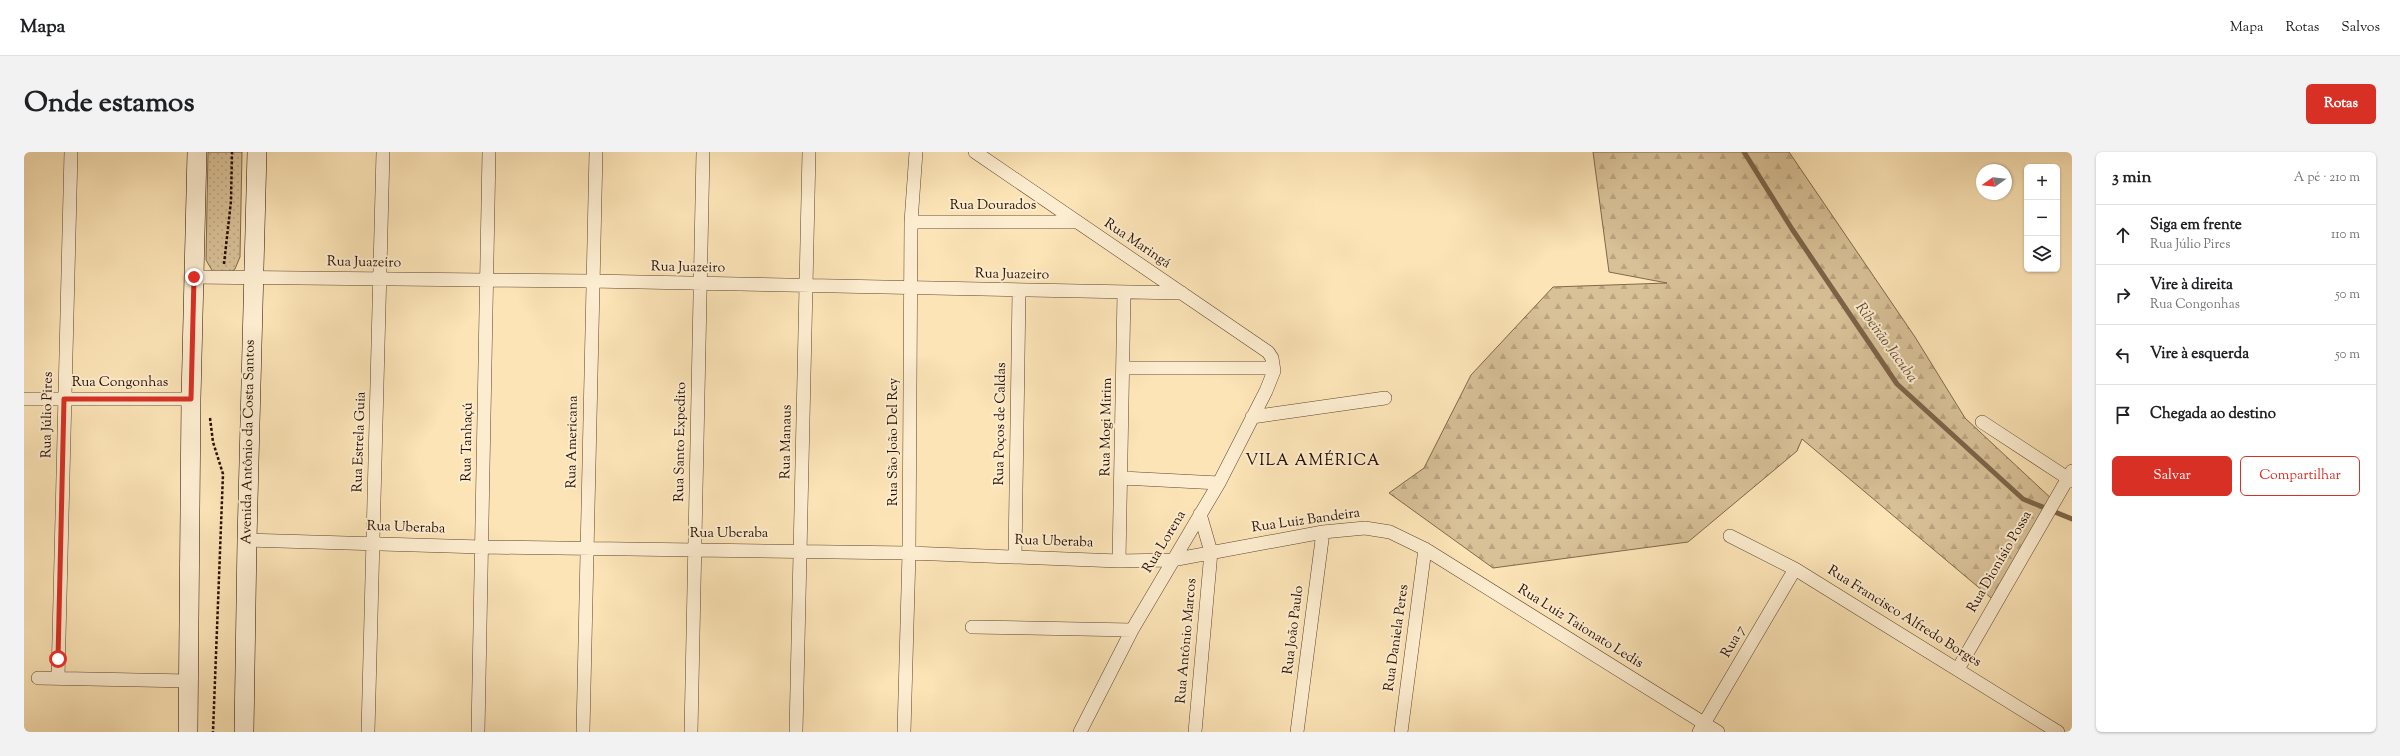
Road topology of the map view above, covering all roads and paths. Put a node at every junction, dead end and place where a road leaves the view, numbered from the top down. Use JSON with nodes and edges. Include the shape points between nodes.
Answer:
{"nodes":[{"id":1,"x":71,"y":152,"type":"edge"},
{"id":2,"x":197,"y":152,"type":"edge"},
{"id":3,"x":232,"y":152,"type":"edge"},
{"id":4,"x":257,"y":152,"type":"edge"},
{"id":5,"x":383,"y":152,"type":"edge"},
{"id":6,"x":489,"y":152,"type":"edge"},
{"id":7,"x":596,"y":152,"type":"edge"},
{"id":8,"x":703,"y":152,"type":"edge"},
{"id":9,"x":809,"y":152,"type":"edge"},
{"id":10,"x":916,"y":152,"type":"edge"},
{"id":11,"x":975,"y":152,"type":"edge"},
{"id":12,"x":911,"y":222,"type":"junction"},
{"id":13,"x":1074,"y":222,"type":"junction"},
{"id":14,"x":223,"y":265,"type":"dead end"},
{"id":15,"x":194,"y":277,"type":"junction"},
{"id":16,"x":252,"y":278,"type":"junction"},
{"id":17,"x":380,"y":280,"type":"junction"},
{"id":18,"x":486,"y":280,"type":"junction"},
{"id":19,"x":591,"y":282,"type":"junction"},
{"id":20,"x":700,"y":284,"type":"junction"},
{"id":21,"x":806,"y":286,"type":"junction"},
{"id":22,"x":910,"y":290,"type":"junction"},
{"id":23,"x":1019,"y":292,"type":"junction"},
{"id":24,"x":1124,"y":293,"type":"junction"},
{"id":25,"x":1182,"y":294,"type":"junction"},
{"id":26,"x":1124,"y":368,"type":"junction"},
{"id":27,"x":1273,"y":368,"type":"junction"},
{"id":28,"x":1385,"y":398,"type":"dead end"},
{"id":29,"x":24,"y":399,"type":"edge"},
{"id":30,"x":64,"y":399,"type":"junction"},
{"id":31,"x":191,"y":399,"type":"junction"},
{"id":32,"x":209,"y":412,"type":"dead end"},
{"id":33,"x":1252,"y":417,"type":"junction"},
{"id":34,"x":1982,"y":422,"type":"dead end"},
{"id":35,"x":2071,"y":477,"type":"edge"},
{"id":36,"x":1122,"y":478,"type":"junction"},
{"id":37,"x":1219,"y":482,"type":"junction"},
{"id":38,"x":1200,"y":514,"type":"junction"},
{"id":39,"x":1322,"y":532,"type":"junction"},
{"id":40,"x":1730,"y":536,"type":"dead end"},
{"id":41,"x":246,"y":540,"type":"junction"},
{"id":42,"x":373,"y":544,"type":"junction"},
{"id":43,"x":482,"y":547,"type":"junction"},
{"id":44,"x":588,"y":549,"type":"junction"},
{"id":45,"x":1425,"y":549,"type":"junction"},
{"id":46,"x":695,"y":550,"type":"junction"},
{"id":47,"x":800,"y":551,"type":"junction"},
{"id":48,"x":1211,"y":552,"type":"junction"},
{"id":49,"x":909,"y":553,"type":"junction"},
{"id":50,"x":1015,"y":557,"type":"junction"},
{"id":51,"x":1172,"y":560,"type":"junction"},
{"id":52,"x":1119,"y":561,"type":"junction"},
{"id":53,"x":1795,"y":569,"type":"junction"},
{"id":54,"x":972,"y":626,"type":"dead end"},
{"id":55,"x":1132,"y":630,"type":"junction"},
{"id":56,"x":1958,"y":669,"type":"junction"},
{"id":57,"x":38,"y":678,"type":"dead end"},
{"id":58,"x":58,"y":678,"type":"junction"},
{"id":59,"x":189,"y":681,"type":"junction"},
{"id":60,"x":1702,"y":728,"type":"edge"},
{"id":61,"x":188,"y":732,"type":"edge"},
{"id":62,"x":213,"y":732,"type":"edge"},
{"id":63,"x":244,"y":732,"type":"edge"},
{"id":64,"x":368,"y":732,"type":"edge"},
{"id":65,"x":478,"y":732,"type":"edge"},
{"id":66,"x":582,"y":732,"type":"edge"},
{"id":67,"x":691,"y":732,"type":"edge"},
{"id":68,"x":796,"y":732,"type":"edge"},
{"id":69,"x":904,"y":732,"type":"edge"},
{"id":70,"x":1080,"y":732,"type":"edge"},
{"id":71,"x":1195,"y":732,"type":"edge"},
{"id":72,"x":1297,"y":732,"type":"edge"},
{"id":73,"x":1401,"y":732,"type":"edge"},
{"id":74,"x":1718,"y":732,"type":"edge"},
{"id":75,"x":2058,"y":732,"type":"edge"}],
"edges":[{"from":1,"to":30,"type":"street","name":"Rua Júlio Pires"},
{"from":2,"to":15,"type":"street"},
{"from":3,"to":14,"type":"path","via":[[231,201]]},
{"from":4,"to":16,"type":"street","name":"Avenida Antônio da Costa Santos"},
{"from":5,"to":17,"type":"street","name":"Rua Estrela Guia"},
{"from":6,"to":18,"type":"street","name":"Rua Tanhaçú"},
{"from":7,"to":19,"type":"street","name":"Rua Americana"},
{"from":8,"to":20,"type":"street","name":"Rua Santo Expedito"},
{"from":9,"to":21,"type":"street","name":"Rua Manaus"},
{"from":10,"to":12,"type":"street","name":"Rua São João Del Rey"},
{"from":11,"to":13,"type":"street","name":"Rua Maringá"},
{"from":12,"to":13,"type":"street","name":"Rua Dourados"},
{"from":12,"to":22,"type":"street","name":"Rua São João Del Rey"},
{"from":13,"to":25,"type":"street","name":"Rua Maringá"},
{"from":15,"to":16,"type":"street","name":"Rua Juazeiro"},
{"from":15,"to":31,"type":"street"},
{"from":16,"to":17,"type":"street","name":"Rua Juazeiro"},
{"from":16,"to":41,"type":"street","name":"Avenida Antônio da Costa Santos","via":[[251,421]]},
{"from":17,"to":18,"type":"street","name":"Rua Juazeiro"},
{"from":17,"to":42,"type":"street","name":"Rua Estrela Guia"},
{"from":18,"to":19,"type":"street","name":"Rua Juazeiro"},
{"from":18,"to":43,"type":"street","name":"Rua Tanhaçú"},
{"from":19,"to":20,"type":"street","name":"Rua Juazeiro"},
{"from":19,"to":44,"type":"street","name":"Rua Americana"},
{"from":20,"to":21,"type":"street","name":"Rua Juazeiro"},
{"from":20,"to":46,"type":"street","name":"Rua Santo Expedito"},
{"from":21,"to":22,"type":"street","name":"Rua Juazeiro"},
{"from":21,"to":47,"type":"street","name":"Rua Manaus"},
{"from":22,"to":23,"type":"street","name":"Rua Juazeiro"},
{"from":22,"to":49,"type":"street","name":"Rua São João Del Rey"},
{"from":23,"to":24,"type":"street","name":"Rua Juazeiro"},
{"from":23,"to":50,"type":"street","name":"Rua Poços de Caldas"},
{"from":24,"to":25,"type":"street","name":"Rua Juazeiro"},
{"from":24,"to":26,"type":"street","name":"Rua Mogi Mirim"},
{"from":25,"to":27,"type":"street","name":"Rua Maringá","via":[[1268,352]]},
{"from":26,"to":27,"type":"street"},
{"from":26,"to":36,"type":"street","name":"Rua Mogi Mirim"},
{"from":27,"to":33,"type":"street","name":"Rua Lorena","via":[[1272,379]]},
{"from":28,"to":33,"type":"street"},
{"from":29,"to":30,"type":"street","name":"Rua Congonhas"},
{"from":30,"to":31,"type":"street","name":"Rua Congonhas"},
{"from":30,"to":58,"type":"street","name":"Rua Júlio Pires"},
{"from":31,"to":59,"type":"street"},
{"from":32,"to":62,"type":"path","via":[[213,442],[223,474]]},
{"from":33,"to":37,"type":"street","name":"Rua Lorena"},
{"from":34,"to":35,"type":"street"},
{"from":35,"to":56,"type":"street","name":"Rua Dionísio Possa","via":[[2054,501]]},
{"from":36,"to":37,"type":"street"},
{"from":36,"to":52,"type":"street","name":"Rua Mogi Mirim"},
{"from":37,"to":38,"type":"street","name":"Rua Lorena"},
{"from":38,"to":48,"type":"street"},
{"from":38,"to":51,"type":"street","name":"Rua Lorena"},
{"from":39,"to":45,"type":"street","name":"Rua Luiz Bandeira","via":[[1376,529],[1390,532]]},
{"from":39,"to":48,"type":"street","name":"Rua Luiz Bandeira"},
{"from":39,"to":72,"type":"street","name":"Rua João Paulo"},
{"from":40,"to":53,"type":"street","name":"Rua Francisco Alfredo Borges"},
{"from":41,"to":42,"type":"street","name":"Rua Uberaba"},
{"from":41,"to":63,"type":"street","name":"Avenida Antônio da Costa Santos"},
{"from":42,"to":43,"type":"street","name":"Rua Uberaba"},
{"from":42,"to":64,"type":"street","name":"Rua Estrela Guia"},
{"from":43,"to":44,"type":"street","name":"Rua Uberaba"},
{"from":43,"to":65,"type":"street","name":"Rua Tanhaçú"},
{"from":44,"to":46,"type":"street","name":"Rua Uberaba"},
{"from":44,"to":66,"type":"street","name":"Rua Americana"},
{"from":45,"to":60,"type":"street","name":"Rua Luiz Taionato Ledis"},
{"from":45,"to":73,"type":"street","name":"Rua Daniela Peres"},
{"from":46,"to":47,"type":"street","name":"Rua Uberaba"},
{"from":46,"to":67,"type":"street","name":"Rua Santo Expedito"},
{"from":47,"to":49,"type":"street","name":"Rua Uberaba"},
{"from":47,"to":68,"type":"street","name":"Rua Manaus"},
{"from":48,"to":51,"type":"street","name":"Rua Uberaba"},
{"from":48,"to":71,"type":"street","name":"Rua Antônio Marcos"},
{"from":49,"to":50,"type":"street","name":"Rua Uberaba"},
{"from":49,"to":69,"type":"street","name":"Rua São João Del Rey"},
{"from":50,"to":52,"type":"street","name":"Rua Uberaba"},
{"from":51,"to":52,"type":"street","name":"Rua Uberaba"},
{"from":51,"to":55,"type":"street","name":"Rua Lorena"},
{"from":53,"to":56,"type":"street","name":"Rua Francisco Alfredo Borges"},
{"from":53,"to":60,"type":"street","name":"Rua 7"},
{"from":54,"to":55,"type":"street"},
{"from":55,"to":70,"type":"street","name":"Rua Lorena"},
{"from":56,"to":75,"type":"street","name":"Rua Francisco Alfredo Borges"},
{"from":57,"to":58,"type":"street"},
{"from":58,"to":59,"type":"street"},
{"from":59,"to":61,"type":"street"},
{"from":60,"to":74,"type":"street","name":"Rua Luiz Taionato Ledis"}]}
